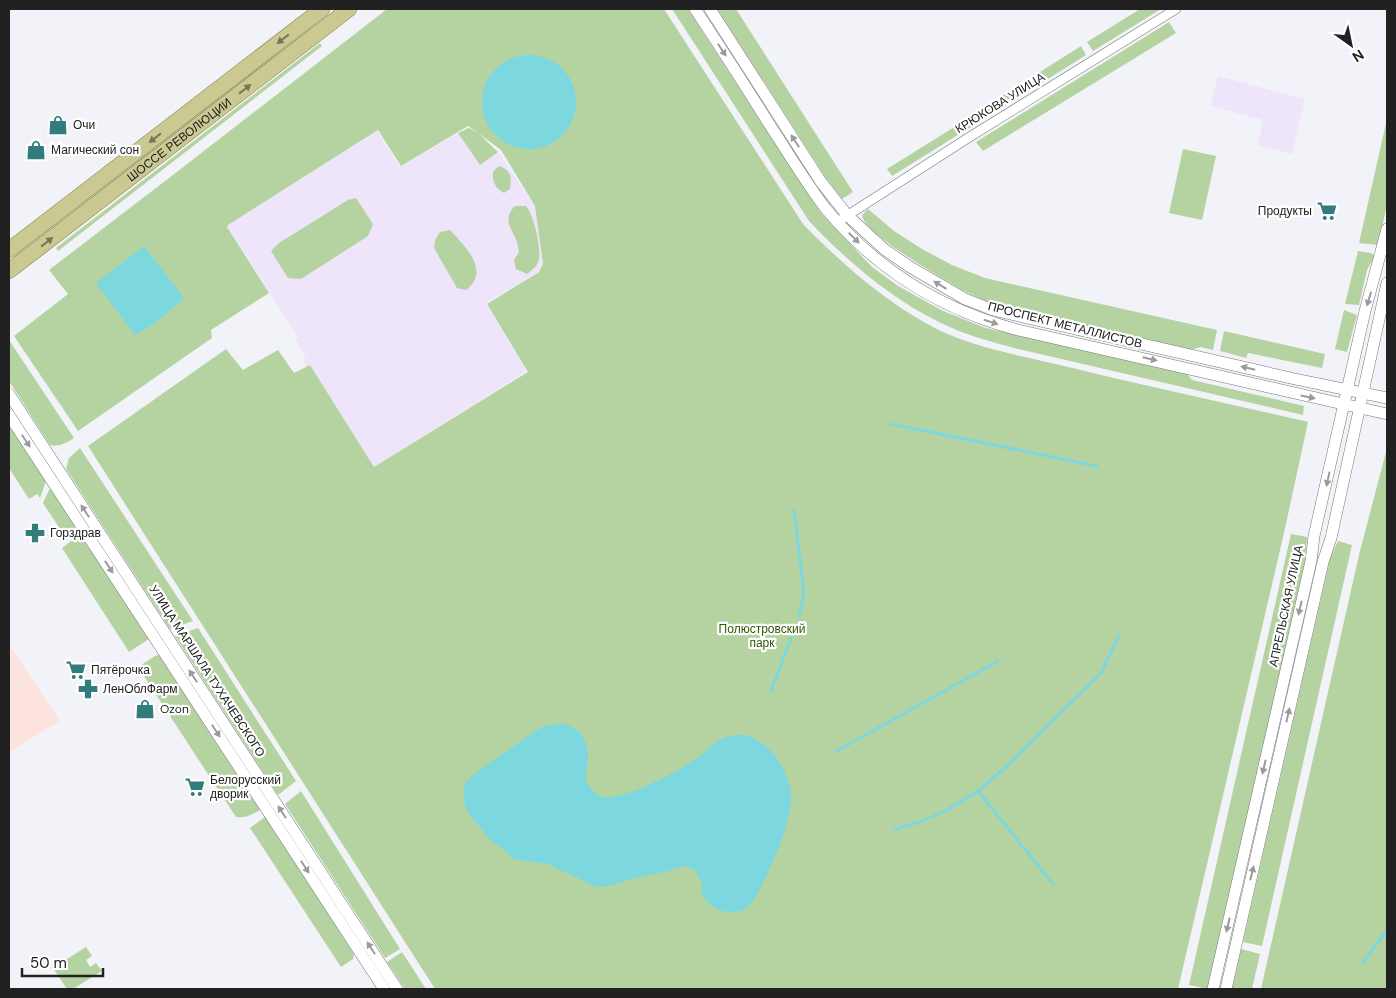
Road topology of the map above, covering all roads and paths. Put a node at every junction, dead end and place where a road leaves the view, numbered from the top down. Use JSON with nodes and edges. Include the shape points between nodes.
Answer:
{"nodes":[{"id":1,"x":322,"y":9,"type":"edge"},
{"id":2,"x":349,"y":9,"type":"edge"},
{"id":3,"x":695,"y":9,"type":"edge"},
{"id":4,"x":710,"y":9,"type":"edge"},
{"id":5,"x":1176,"y":9,"type":"edge"},
{"id":6,"x":842,"y":218,"type":"junction"},
{"id":7,"x":1387,"y":229,"type":"edge"},
{"id":8,"x":9,"y":250,"type":"edge"},
{"id":9,"x":9,"y":272,"type":"edge"},
{"id":10,"x":1387,"y":283,"type":"edge"},
{"id":11,"x":1347,"y":390,"type":"junction"},
{"id":12,"x":1363,"y":393,"type":"junction"},
{"id":13,"x":9,"y":394,"type":"edge"},
{"id":14,"x":1387,"y":398,"type":"edge"},
{"id":15,"x":1344,"y":405,"type":"junction"},
{"id":16,"x":1360,"y":408,"type":"junction"},
{"id":17,"x":1387,"y":414,"type":"edge"},
{"id":18,"x":9,"y":415,"type":"edge"},
{"id":19,"x":384,"y":989,"type":"edge"},
{"id":20,"x":397,"y":989,"type":"edge"},
{"id":21,"x":1213,"y":989,"type":"edge"},
{"id":22,"x":1226,"y":989,"type":"edge"}],
"edges":[{"from":1,"to":8,"type":"main road","name":"ШОССЕ РЕВОЛЮЦИИ","one_way":true},
{"from":9,"to":2,"type":"main road","name":"ШОССЕ РЕВОЛЮЦИИ","one_way":true},
{"from":3,"to":6,"type":"street","name":"ПРОСПЕКТ МЕТАЛЛИСТОВ","one_way":true,"via":[[811,188]]},
{"from":6,"to":4,"type":"street","name":"ПРОСПЕКТ МЕТАЛЛИСТОВ","one_way":true},
{"from":5,"to":6,"type":"street","name":"КРЮКОВА УЛИЦА"},
{"from":11,"to":6,"type":"street","name":"ПРОСПЕКТ МЕТАЛЛИСТОВ","one_way":true,"via":[[965,300],[910,267]]},
{"from":6,"to":15,"type":"street","name":"ПРОСПЕКТ МЕТАЛЛИСТОВ","one_way":true,"via":[[857,242],[902,278],[948,305],[988,322]]},
{"from":7,"to":11,"type":"street","name":"АПРЕЛЬСКАЯ УЛИЦА","one_way":true},
{"from":10,"to":12,"type":"street","name":"АПРЕЛЬСКАЯ УЛИЦА"},
{"from":11,"to":12,"type":"street","name":"ПРОСПЕКТ МЕТАЛЛИСТОВ"},
{"from":11,"to":15,"type":"street","name":"АПРЕЛЬСКАЯ УЛИЦА"},
{"from":12,"to":14,"type":"street","name":"ПРОСПЕКТ МЕТАЛЛИСТОВ"},
{"from":12,"to":16,"type":"street","name":"АПРЕЛЬСКАЯ УЛИЦА"},
{"from":20,"to":13,"type":"street","name":"УЛИЦА МАРШАЛА ТУХАЧЕВСКОГО","one_way":true},
{"from":15,"to":16,"type":"street","name":"ПРОСПЕКТ МЕТАЛЛИСТОВ"},
{"from":15,"to":21,"type":"street","name":"АПРЕЛЬСКАЯ УЛИЦА","one_way":true},
{"from":16,"to":17,"type":"street","name":"ПРОСПЕКТ МЕТАЛЛИСТОВ"},
{"from":22,"to":16,"type":"street","name":"АПРЕЛЬСКАЯ УЛИЦА","one_way":true},
{"from":18,"to":19,"type":"street","name":"УЛИЦА МАРШАЛА ТУХАЧЕВСКОГО","one_way":true}]}
